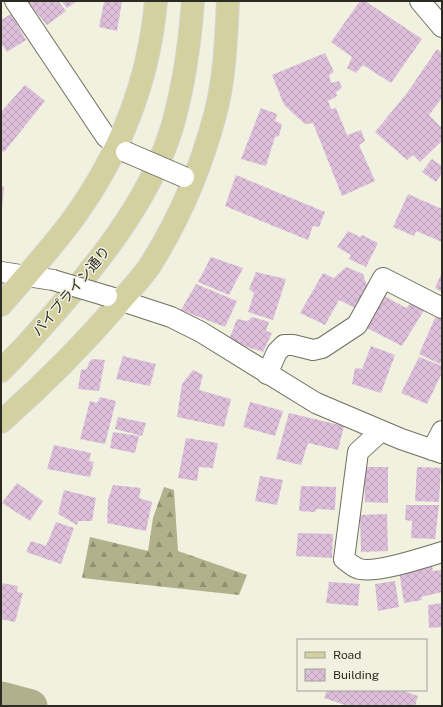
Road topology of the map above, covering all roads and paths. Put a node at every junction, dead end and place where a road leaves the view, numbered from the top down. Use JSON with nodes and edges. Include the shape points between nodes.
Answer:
{"nodes":[{"id":1,"x":15,"y":1,"type":"edge"},
{"id":2,"x":156,"y":1,"type":"edge"},
{"id":3,"x":192,"y":1,"type":"edge"},
{"id":4,"x":228,"y":1,"type":"edge"},
{"id":5,"x":420,"y":1,"type":"edge"},
{"id":6,"x":442,"y":27,"type":"edge"},
{"id":7,"x":121,"y":149,"type":"junction"},
{"id":8,"x":189,"y":179,"type":"junction"},
{"id":9,"x":1,"y":272,"type":"edge"},
{"id":10,"x":26,"y":275,"type":"junction"},
{"id":11,"x":114,"y":298,"type":"junction"},
{"id":12,"x":1,"y":305,"type":"edge"},
{"id":13,"x":442,"y":308,"type":"edge"},
{"id":14,"x":1,"y":371,"type":"edge"},
{"id":15,"x":267,"y":374,"type":"junction"},
{"id":16,"x":1,"y":422,"type":"edge"},
{"id":17,"x":381,"y":431,"type":"junction"},
{"id":18,"x":442,"y":431,"type":"edge"},
{"id":19,"x":437,"y":451,"type":"edge"},
{"id":20,"x":442,"y":552,"type":"edge"}],
"edges":[{"from":1,"to":7,"type":"street","via":[[106,137]]},
{"from":2,"to":7,"type":"main road","via":[[144,74]]},
{"from":3,"to":14,"type":"main road","name":"パイプライン通り","via":[[186,61],[172,124],[153,173],[132,212],[100,261]]},
{"from":4,"to":8,"type":"main road","via":[[225,62],[215,114]]},
{"from":5,"to":6,"type":"street"},
{"from":7,"to":8,"type":"street","bridge":true},
{"from":7,"to":10,"type":"main road","via":[[72,219]]},
{"from":8,"to":11,"type":"main road","via":[[148,268]]},
{"from":9,"to":10,"type":"street"},
{"from":10,"to":11,"type":"street","bridge":true},
{"from":10,"to":12,"type":"main road"},
{"from":11,"to":15,"type":"street","via":[[171,317],[201,332]]},
{"from":11,"to":16,"type":"main road","via":[[78,349]]},
{"from":13,"to":15,"type":"street","via":[[383,278],[357,325],[322,348],[313,350],[284,345],[277,352]]},
{"from":15,"to":17,"type":"street","via":[[316,403]]},
{"from":17,"to":19,"type":"street"},
{"from":17,"to":20,"type":"street","via":[[358,452],[344,559],[358,569],[371,569]]},
{"from":18,"to":19,"type":"street"}]}
